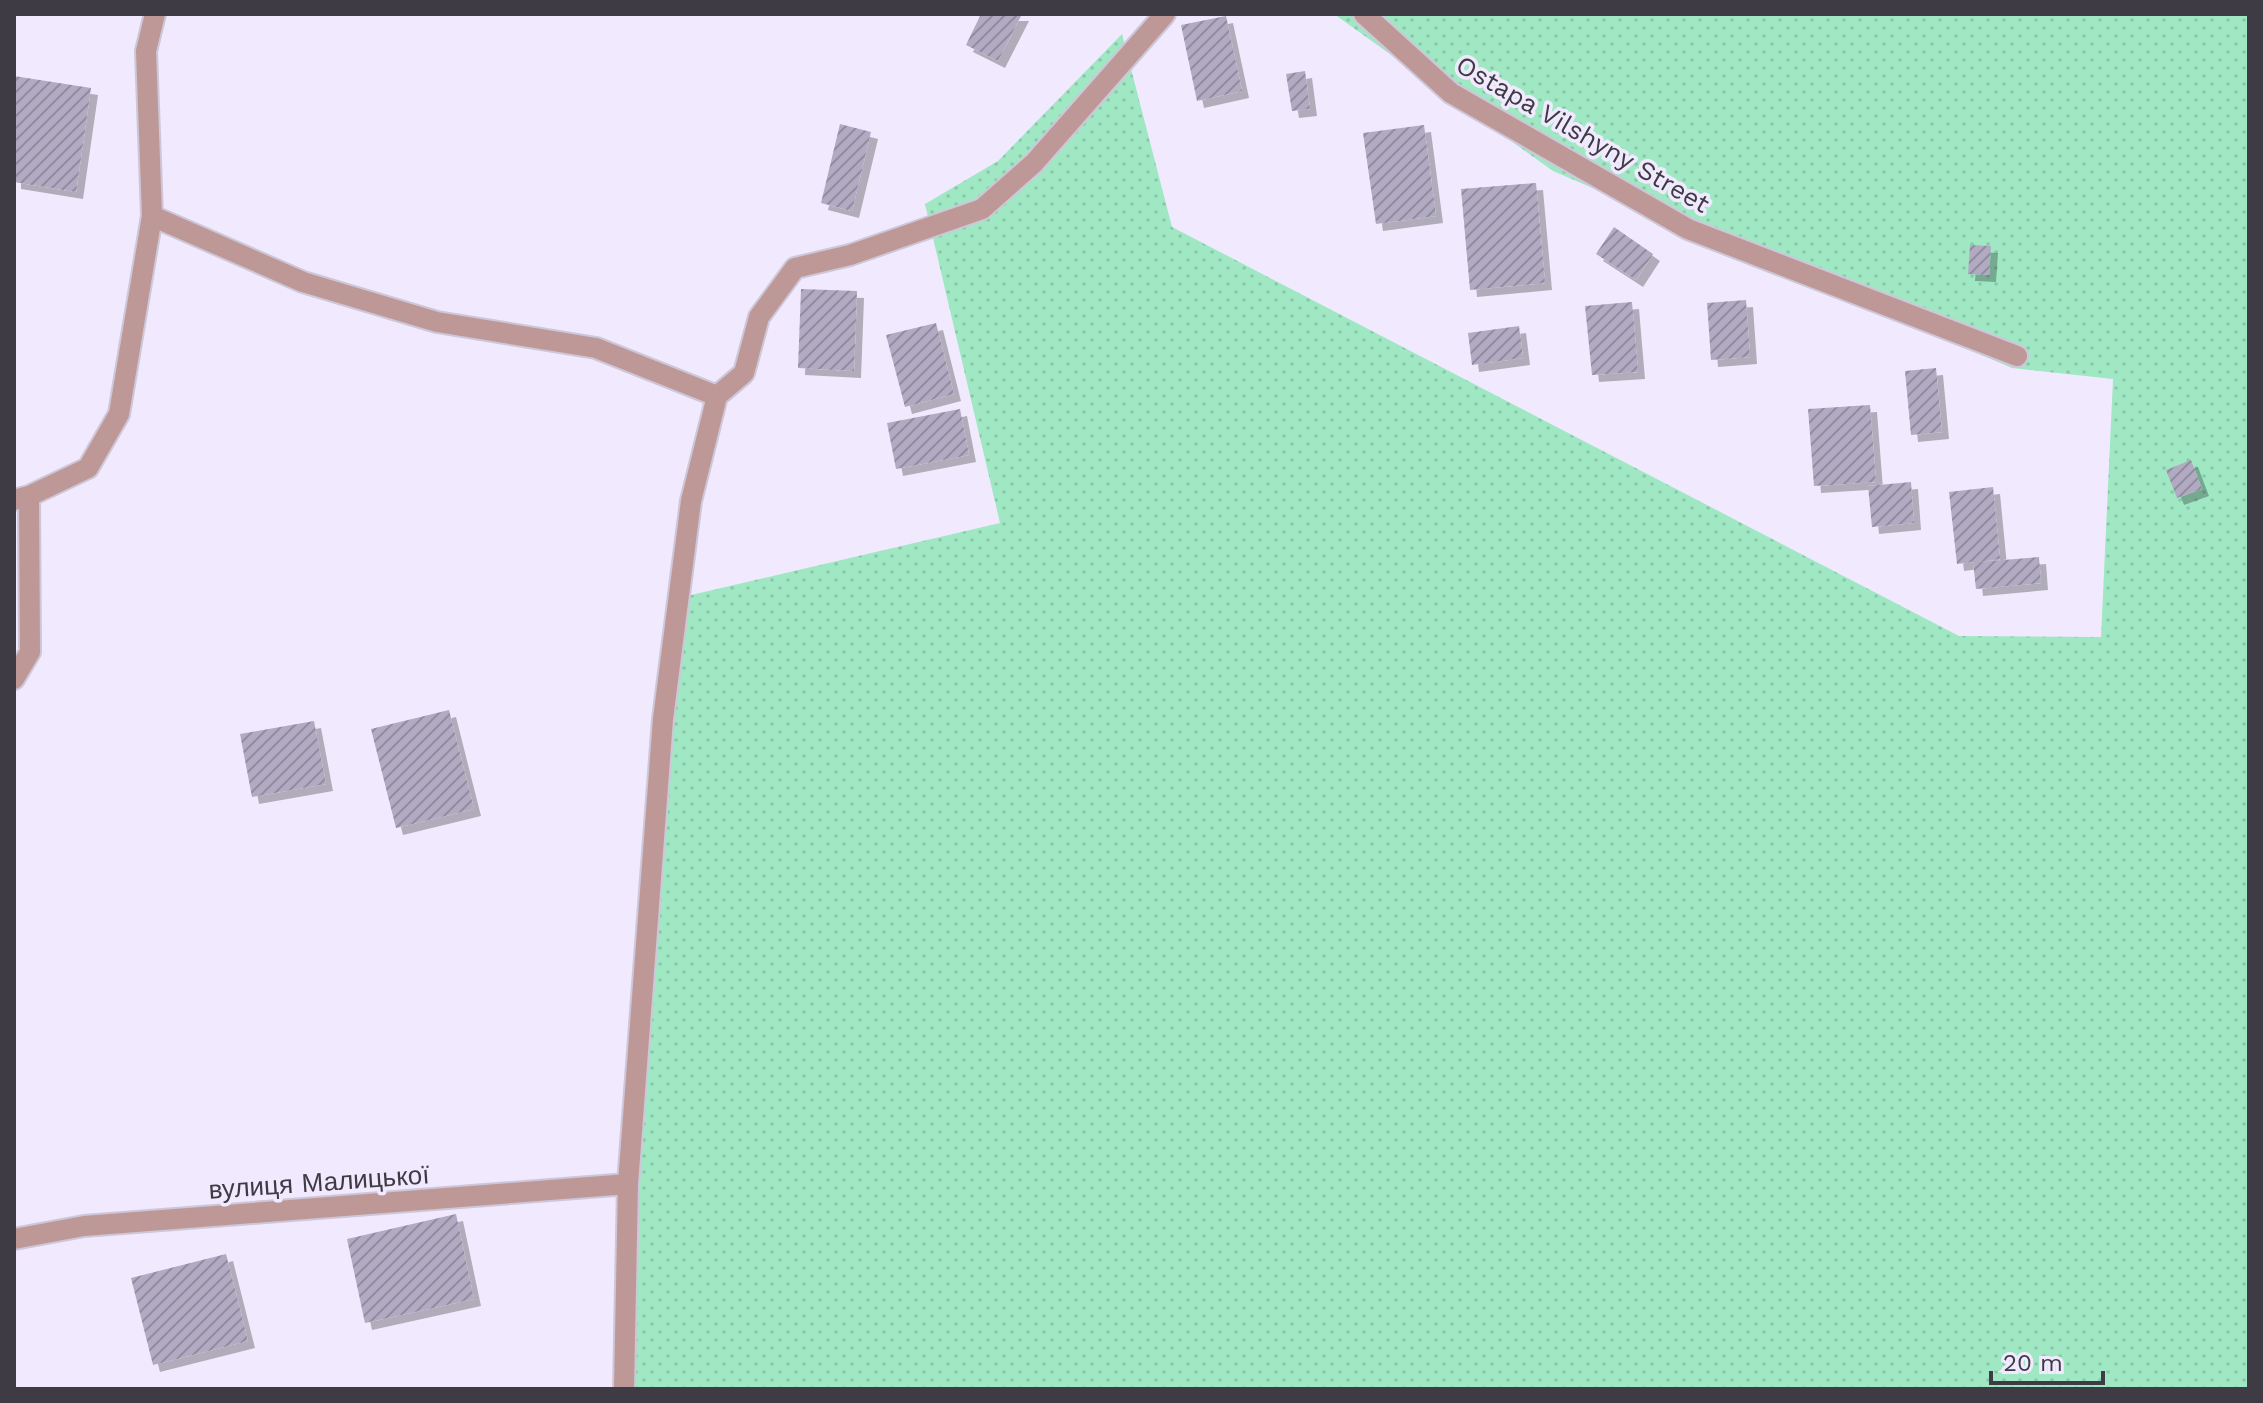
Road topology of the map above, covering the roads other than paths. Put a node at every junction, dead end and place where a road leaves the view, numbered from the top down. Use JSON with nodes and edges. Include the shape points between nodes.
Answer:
{"nodes":[{"id":1,"x":155,"y":14,"type":"edge"},
{"id":2,"x":1165,"y":14,"type":"edge"},
{"id":3,"x":1364,"y":14,"type":"edge"},
{"id":4,"x":152,"y":216,"type":"junction"},
{"id":5,"x":2017,"y":356,"type":"dead end"},
{"id":6,"x":717,"y":396,"type":"junction"},
{"id":7,"x":21,"y":498,"type":"edge"},
{"id":8,"x":14,"y":679,"type":"edge"},
{"id":9,"x":628,"y":1184,"type":"junction"},
{"id":10,"x":14,"y":1239,"type":"edge"},
{"id":11,"x":624,"y":1389,"type":"edge"}],
"edges":[{"from":1,"to":4,"type":"street","via":[[146,51]]},
{"from":2,"to":6,"type":"street","via":[[1034,163],[982,209],[850,255],[795,268],[759,317],[744,373]]},
{"from":3,"to":5,"type":"street","name":"Ostapa Vilshyny Street","via":[[1451,93],[1688,229]]},
{"from":4,"to":6,"type":"street","via":[[303,282],[437,322],[596,348]]},
{"from":4,"to":7,"type":"street","via":[[119,414],[88,468]]},
{"from":6,"to":9,"type":"street","via":[[691,501],[663,719]]},
{"from":7,"to":8,"type":"street","via":[[30,652]]},
{"from":9,"to":10,"type":"street","name":"вулиця Малицької","via":[[84,1226]]},
{"from":9,"to":11,"type":"street"}]}
